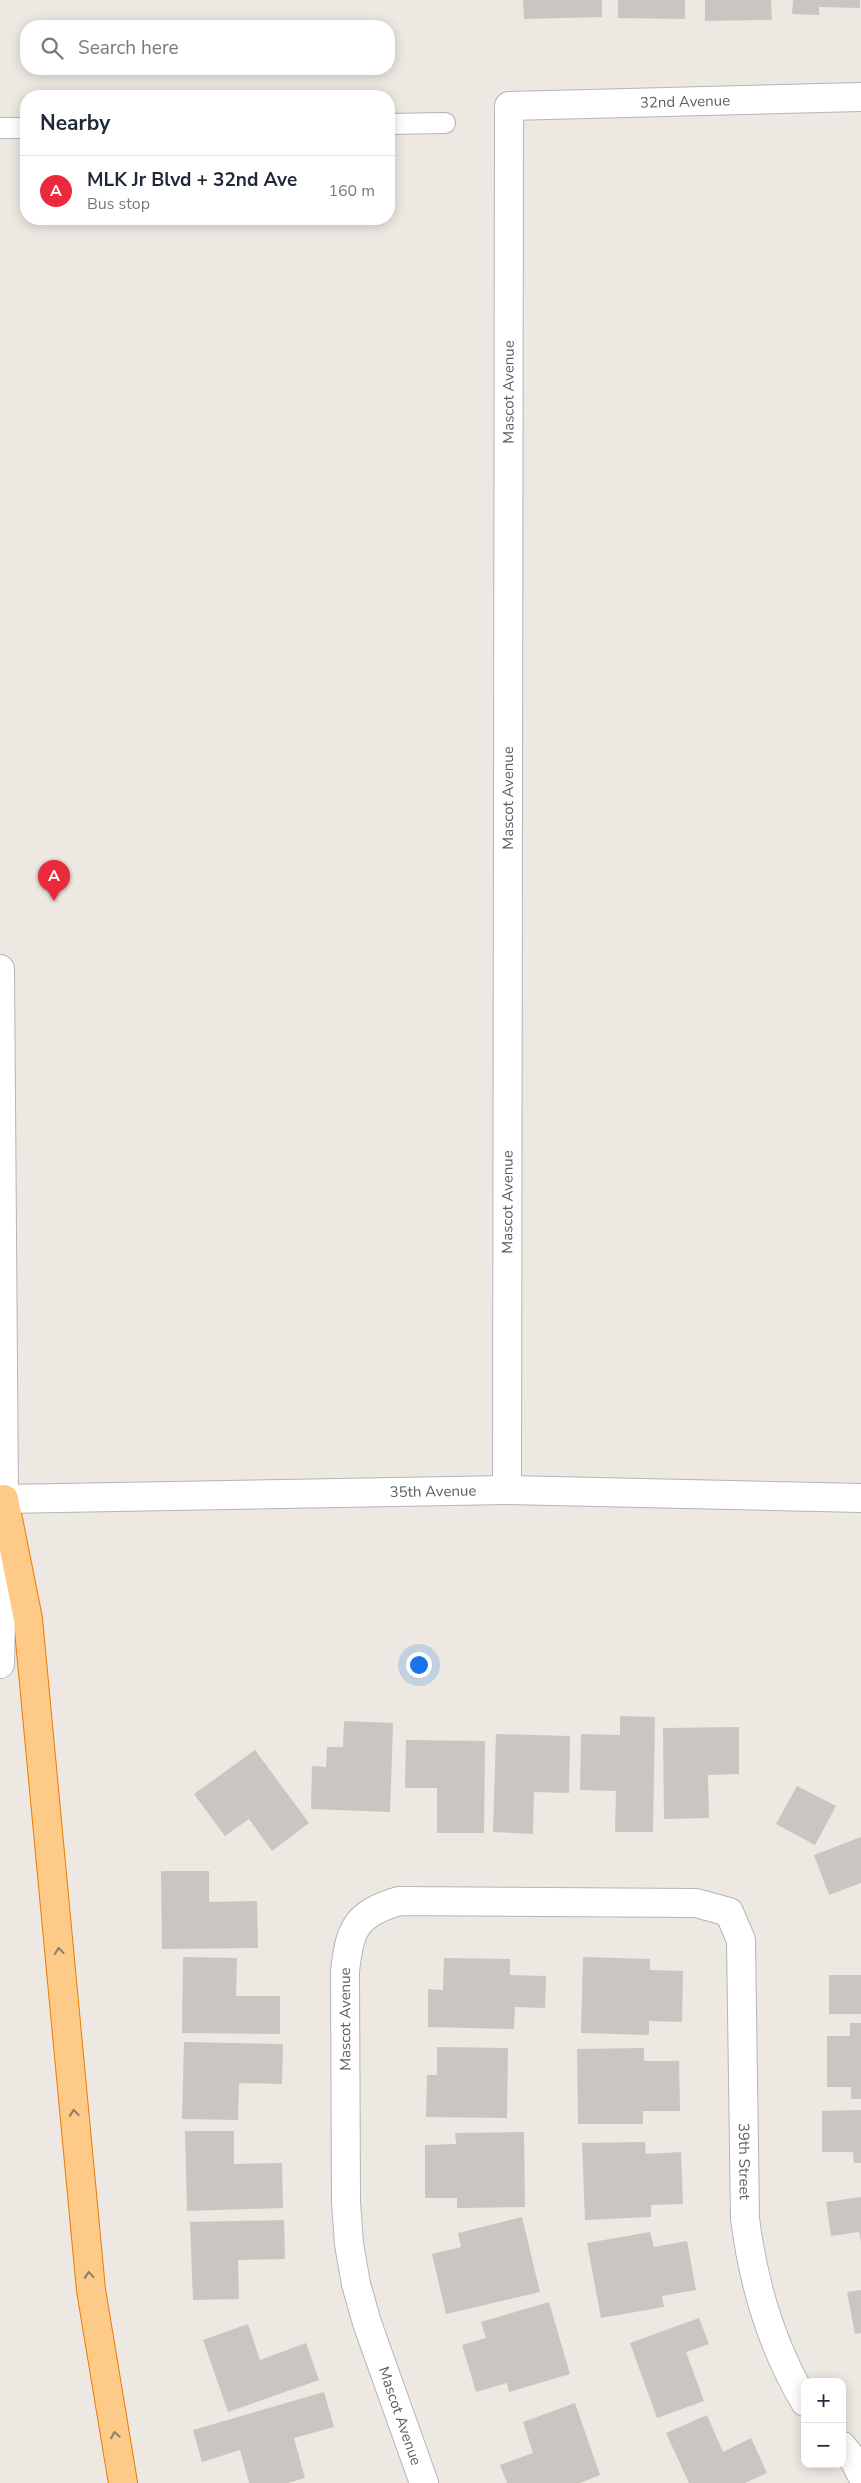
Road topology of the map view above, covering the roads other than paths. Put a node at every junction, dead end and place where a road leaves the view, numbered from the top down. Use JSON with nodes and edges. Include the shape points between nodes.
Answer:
{"nodes":[{"id":1,"x":861,"y":97,"type":"edge"},
{"id":2,"x":509,"y":106,"type":"joint"},
{"id":3,"x":445,"y":123,"type":"dead end"},
{"id":4,"x":395,"y":124,"type":"edge"},
{"id":5,"x":0,"y":128,"type":"edge"},
{"id":6,"x":20,"y":128,"type":"edge"},
{"id":7,"x":0,"y":969,"type":"edge"},
{"id":8,"x":507,"y":1490,"type":"junction"},
{"id":9,"x":861,"y":1498,"type":"edge"},
{"id":10,"x":2,"y":1499,"type":"edge"},
{"id":11,"x":0,"y":1664,"type":"edge"},
{"id":12,"x":729,"y":1912,"type":"joint"},
{"id":13,"x":801,"y":2395,"type":"edge"},
{"id":14,"x":123,"y":2483,"type":"edge"},
{"id":15,"x":424,"y":2483,"type":"edge"}],
"edges":[{"from":1,"to":2,"type":"street","name":"32nd Avenue"},
{"from":2,"to":8,"type":"street","name":"Mascot Avenue"},
{"from":3,"to":4,"type":"lane"},
{"from":5,"to":6,"type":"lane"},
{"from":7,"to":10,"type":"street"},
{"from":8,"to":9,"type":"street","name":"35th Avenue"},
{"from":8,"to":10,"type":"street","name":"35th Avenue"},
{"from":10,"to":11,"type":"street"},
{"from":14,"to":10,"type":"highway","one_way":true,"via":[[91,2290],[28,1619]]},
{"from":12,"to":13,"type":"street","name":"39th Street","via":[[741,1940],[744,2218],[750,2256],[771,2331]]},
{"from":12,"to":15,"type":"street","name":"Mascot Avenue","via":[[696,1903],[399,1901],[380,1907],[359,1921],[349,1938],[345,1971],[349,2244],[367,2323]]}]}
